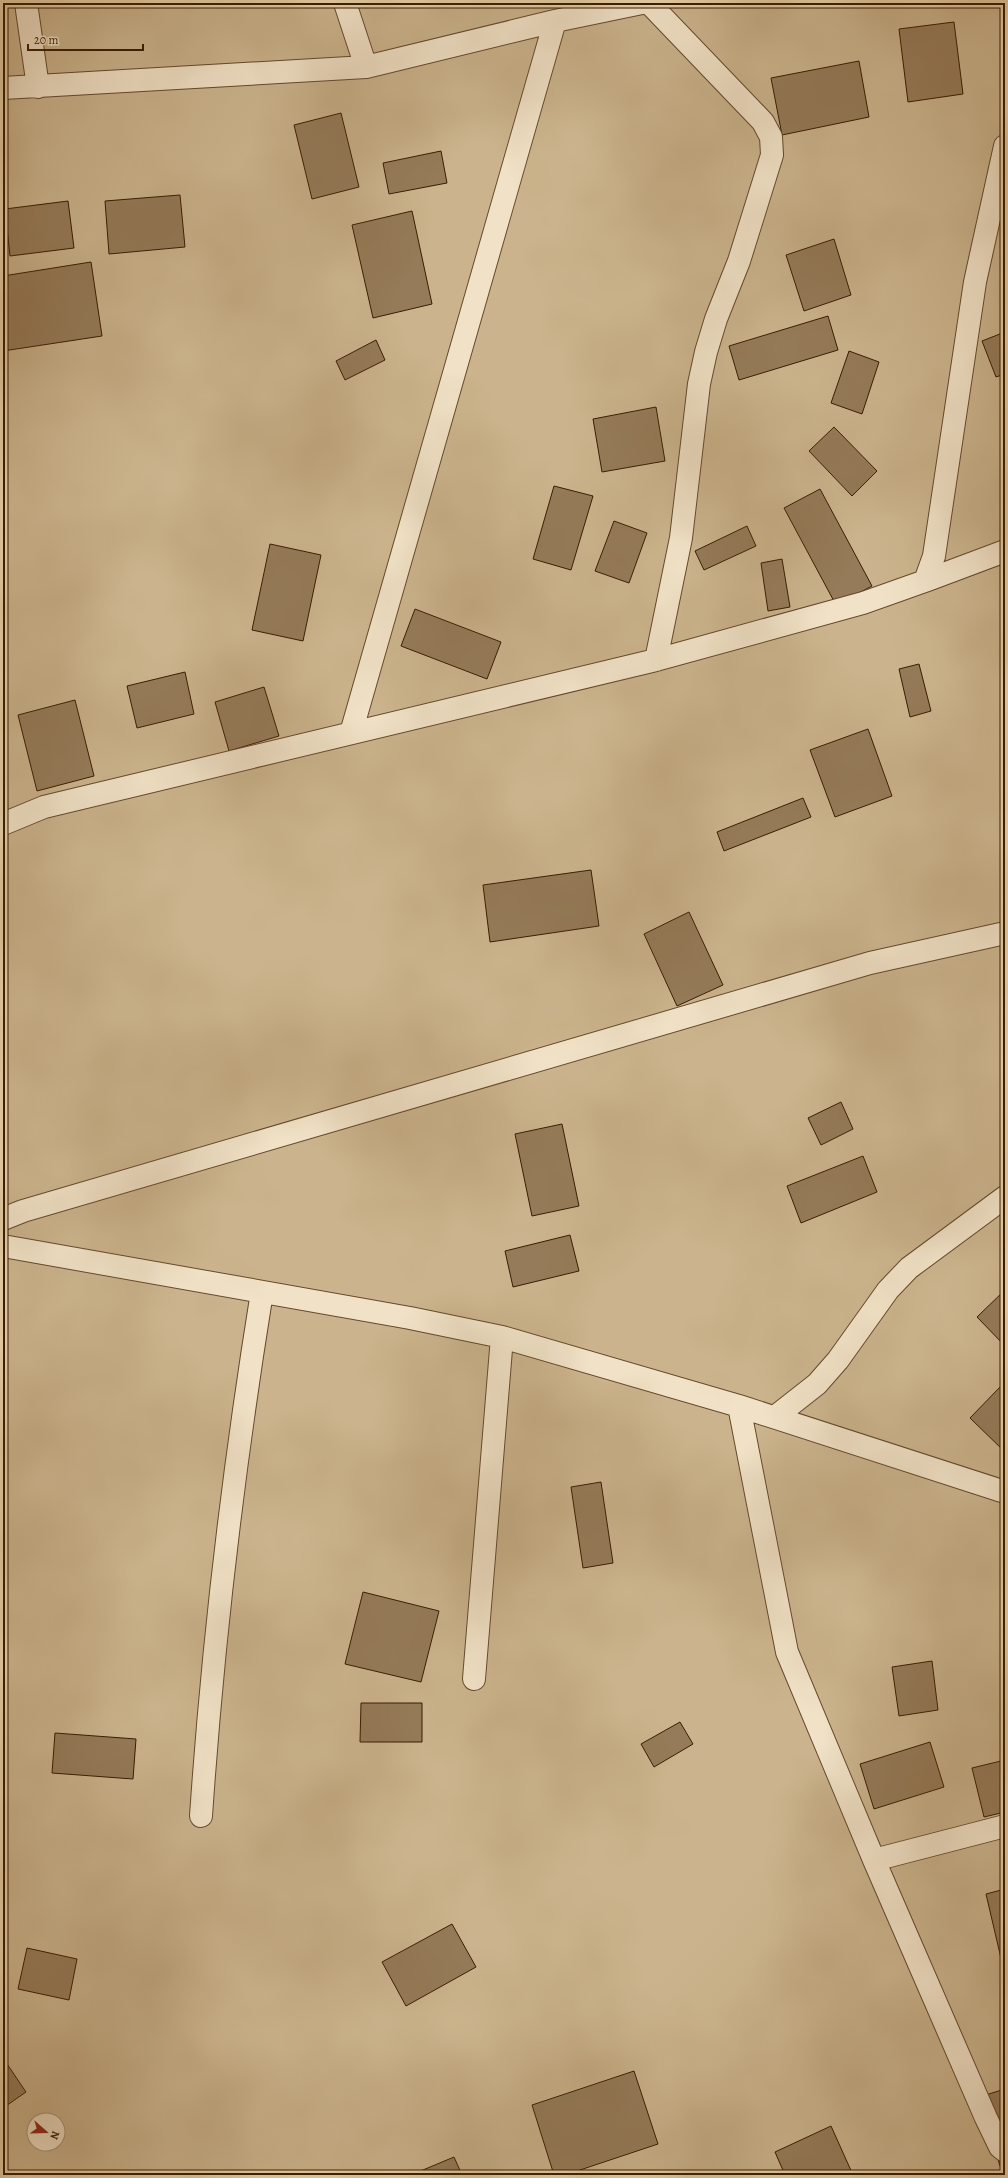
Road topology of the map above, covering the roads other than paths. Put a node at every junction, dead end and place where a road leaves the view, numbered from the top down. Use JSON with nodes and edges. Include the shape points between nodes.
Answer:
{"nodes":[{"id":1,"x":26,"y":3,"type":"edge"},
{"id":2,"x":345,"y":3,"type":"edge"},
{"id":3,"x":642,"y":3,"type":"edge"},
{"id":4,"x":649,"y":3,"type":"edge"},
{"id":5,"x":555,"y":21,"type":"junction"},
{"id":6,"x":366,"y":67,"type":"junction"},
{"id":7,"x":38,"y":87,"type":"junction"},
{"id":8,"x":3,"y":88,"type":"edge"},
{"id":9,"x":1005,"y":146,"type":"edge"},
{"id":10,"x":1005,"y":551,"type":"edge"},
{"id":11,"x":925,"y":581,"type":"junction"},
{"id":12,"x":656,"y":660,"type":"junction"},
{"id":13,"x":352,"y":733,"type":"junction"},
{"id":14,"x":3,"y":824,"type":"edge"},
{"id":15,"x":1005,"y":933,"type":"edge"},
{"id":16,"x":1005,"y":1197,"type":"edge"},
{"id":17,"x":3,"y":1220,"type":"edge"},
{"id":18,"x":3,"y":1246,"type":"edge"},
{"id":19,"x":262,"y":1292,"type":"junction"},
{"id":20,"x":502,"y":1337,"type":"junction"},
{"id":21,"x":739,"y":1406,"type":"junction"},
{"id":22,"x":775,"y":1417,"type":"junction"},
{"id":23,"x":1005,"y":1492,"type":"edge"},
{"id":24,"x":474,"y":1679,"type":"dead end"},
{"id":25,"x":201,"y":1816,"type":"dead end"},
{"id":26,"x":1005,"y":1826,"type":"edge"},
{"id":27,"x":874,"y":1860,"type":"junction"},
{"id":28,"x":1005,"y":2151,"type":"edge"}],
"edges":[{"from":1,"to":7,"type":"street"},
{"from":2,"to":6,"type":"street"},
{"from":3,"to":5,"type":"street"},
{"from":4,"to":12,"type":"street","via":[[763,122],[771,137],[772,155],[739,261],[716,318],[706,352],[699,384],[681,538]]},
{"from":5,"to":6,"type":"street"},
{"from":5,"to":13,"type":"street"},
{"from":6,"to":7,"type":"street"},
{"from":7,"to":8,"type":"street"},
{"from":9,"to":11,"type":"street","via":[[975,282],[934,556]]},
{"from":10,"to":11,"type":"street"},
{"from":11,"to":12,"type":"street","via":[[863,603]]},
{"from":12,"to":13,"type":"street"},
{"from":13,"to":14,"type":"street","via":[[44,807]]},
{"from":15,"to":17,"type":"street","via":[[870,963],[31,1208]]},
{"from":16,"to":22,"type":"street","via":[[909,1268],[888,1290],[838,1360],[817,1384]]},
{"from":18,"to":19,"type":"street"},
{"from":19,"to":20,"type":"street"},
{"from":19,"to":25,"type":"street","via":[[237,1449],[207,1721]]},
{"from":20,"to":21,"type":"street"},
{"from":20,"to":24,"type":"street"},
{"from":21,"to":22,"type":"street"},
{"from":21,"to":27,"type":"street","via":[[787,1652]]},
{"from":22,"to":23,"type":"street"},
{"from":26,"to":27,"type":"street"},
{"from":27,"to":28,"type":"street","via":[[986,2118],[1000,2147]]}]}
